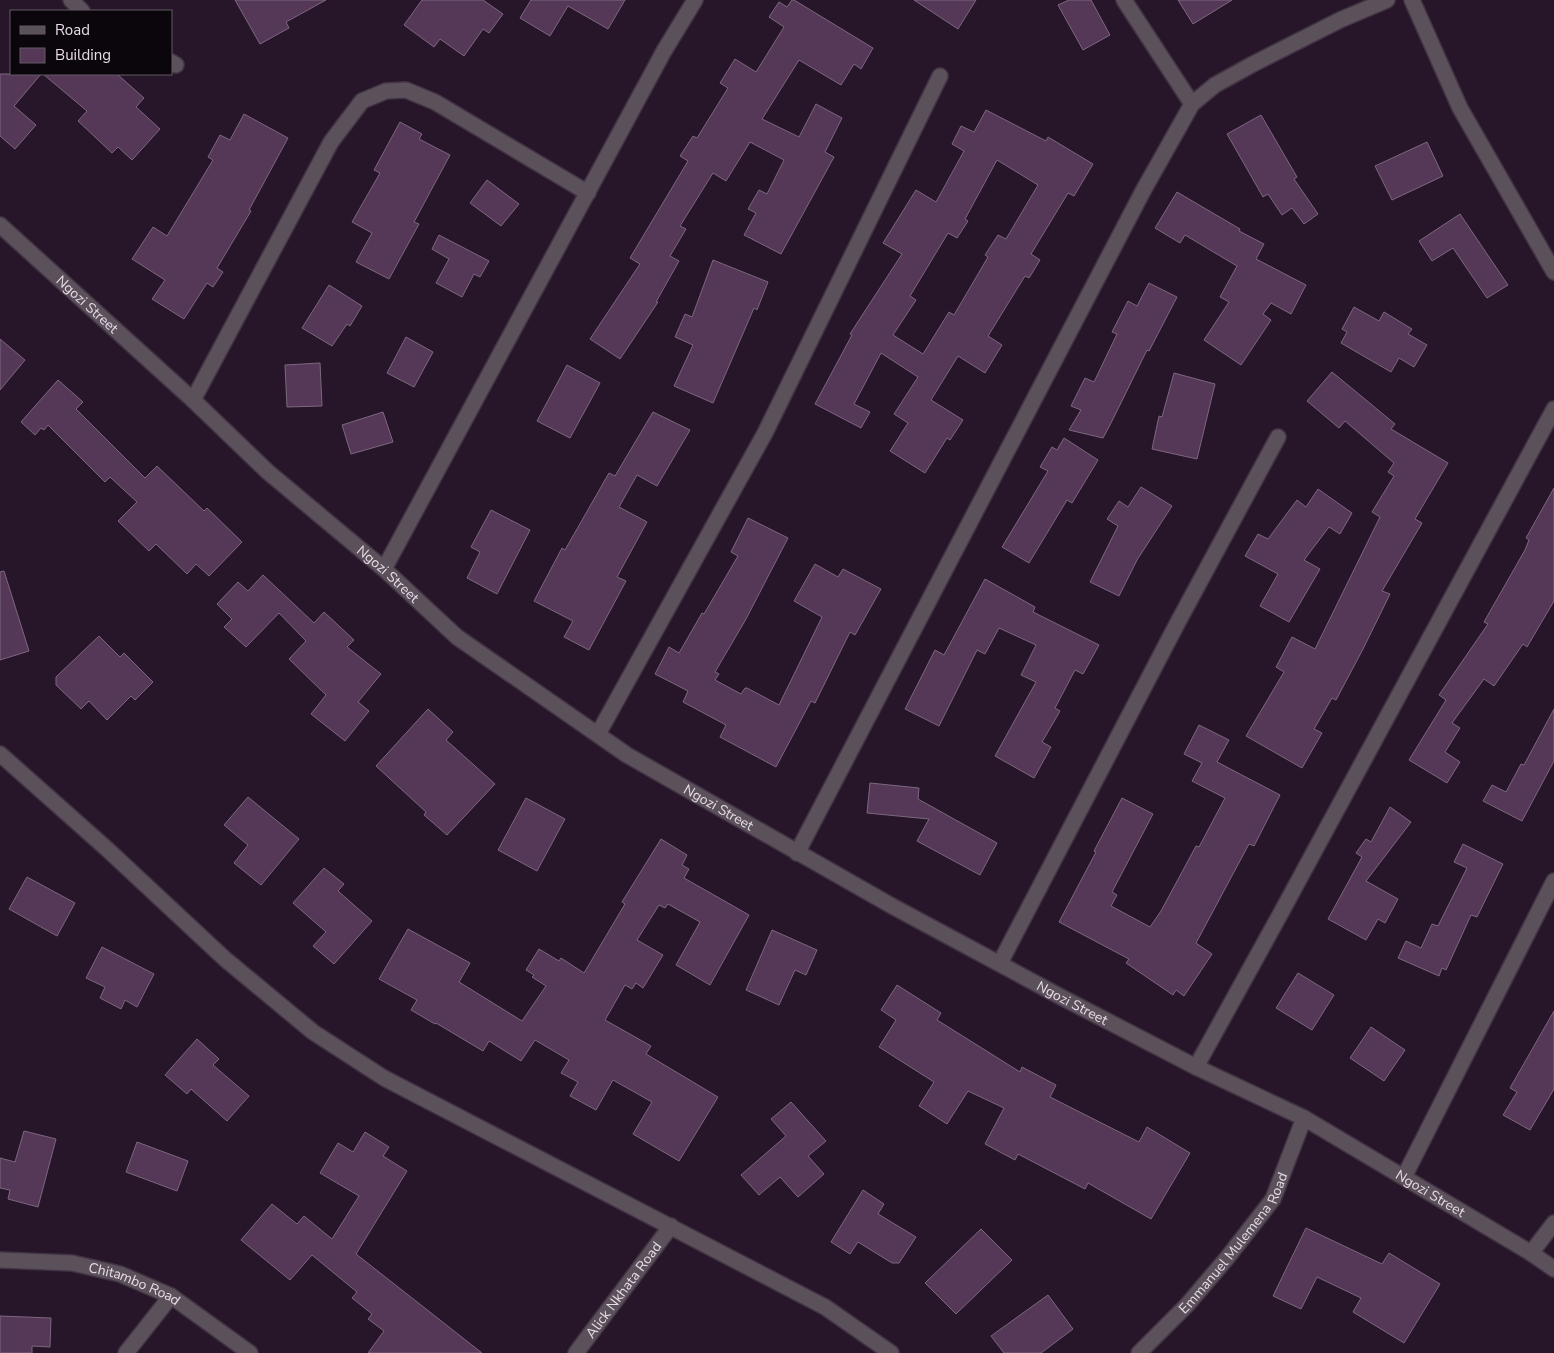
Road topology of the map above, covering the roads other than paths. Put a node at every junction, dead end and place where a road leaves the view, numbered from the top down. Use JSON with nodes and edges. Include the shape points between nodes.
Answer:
{"nodes":[{"id":1,"x":71,"y":0,"type":"edge"},
{"id":2,"x":695,"y":0,"type":"edge"},
{"id":3,"x":1124,"y":0,"type":"edge"},
{"id":4,"x":1387,"y":0,"type":"edge"},
{"id":5,"x":1412,"y":0,"type":"edge"},
{"id":6,"x":81,"y":10,"type":"edge"},
{"id":7,"x":940,"y":76,"type":"dead end"},
{"id":8,"x":1192,"y":104,"type":"junction"},
{"id":9,"x":588,"y":193,"type":"junction"},
{"id":10,"x":0,"y":225,"type":"edge"},
{"id":11,"x":1554,"y":272,"type":"edge"},
{"id":12,"x":193,"y":400,"type":"junction"},
{"id":13,"x":1554,"y":409,"type":"edge"},
{"id":14,"x":1278,"y":437,"type":"dead end"},
{"id":15,"x":384,"y":569,"type":"junction"},
{"id":16,"x":598,"y":734,"type":"junction"},
{"id":17,"x":0,"y":754,"type":"edge"},
{"id":18,"x":797,"y":853,"type":"junction"},
{"id":19,"x":1554,"y":881,"type":"edge"},
{"id":20,"x":1000,"y":962,"type":"junction"},
{"id":21,"x":1196,"y":1067,"type":"junction"},
{"id":22,"x":1304,"y":1118,"type":"junction"},
{"id":23,"x":1404,"y":1176,"type":"junction"},
{"id":24,"x":1554,"y":1223,"type":"edge"},
{"id":25,"x":671,"y":1226,"type":"junction"},
{"id":26,"x":1531,"y":1253,"type":"junction"},
{"id":27,"x":0,"y":1260,"type":"edge"},
{"id":28,"x":1554,"y":1269,"type":"edge"},
{"id":29,"x":171,"y":1296,"type":"junction"},
{"id":30,"x":126,"y":1353,"type":"edge"},
{"id":31,"x":250,"y":1353,"type":"edge"},
{"id":32,"x":576,"y":1353,"type":"edge"},
{"id":33,"x":891,"y":1353,"type":"edge"},
{"id":34,"x":1139,"y":1353,"type":"edge"}],
"edges":[{"from":1,"to":6,"type":"street"},
{"from":2,"to":9,"type":"street"},
{"from":3,"to":8,"type":"street"},
{"from":4,"to":8,"type":"street","via":[[1253,64],[1215,85]]},
{"from":5,"to":11,"type":"street","via":[[1460,108]]},
{"from":7,"to":16,"type":"street","via":[[765,433]]},
{"from":8,"to":18,"type":"street","via":[[1138,200]]},
{"from":9,"to":12,"type":"street","via":[[435,102],[406,90],[386,91],[362,101],[331,142]]},
{"from":9,"to":15,"type":"street"},
{"from":10,"to":12,"type":"street","name":"Ngozi Street"},
{"from":12,"to":15,"type":"street","name":"Ngozi Street","via":[[268,472]]},
{"from":13,"to":21,"type":"street"},
{"from":14,"to":20,"type":"street"},
{"from":15,"to":16,"type":"street","name":"Ngozi Street","via":[[457,637]]},
{"from":16,"to":18,"type":"street","name":"Ngozi Street","via":[[627,755]]},
{"from":17,"to":25,"type":"street","via":[[225,959],[313,1032],[384,1078]]},
{"from":18,"to":20,"type":"street","name":"Ngozi Street"},
{"from":19,"to":23,"type":"street"},
{"from":20,"to":21,"type":"street","name":"Ngozi Street"},
{"from":21,"to":22,"type":"street","name":"Ngozi Street"},
{"from":22,"to":23,"type":"street","name":"Ngozi Street"},
{"from":22,"to":34,"type":"street","name":"Emmanuel Mulemena Road","via":[[1273,1199],[1228,1258]]},
{"from":23,"to":26,"type":"street","name":"Ngozi Street"},
{"from":24,"to":26,"type":"street"},
{"from":25,"to":32,"type":"street","name":"Alick Nkhata Road"},
{"from":25,"to":33,"type":"street","via":[[825,1307]]},
{"from":26,"to":28,"type":"street","name":"Ngozi Street"},
{"from":27,"to":29,"type":"street","name":"Chitambo Road","via":[[72,1263],[120,1274]]},
{"from":29,"to":30,"type":"street"},
{"from":29,"to":31,"type":"street","name":"Chitambo Road"}]}
